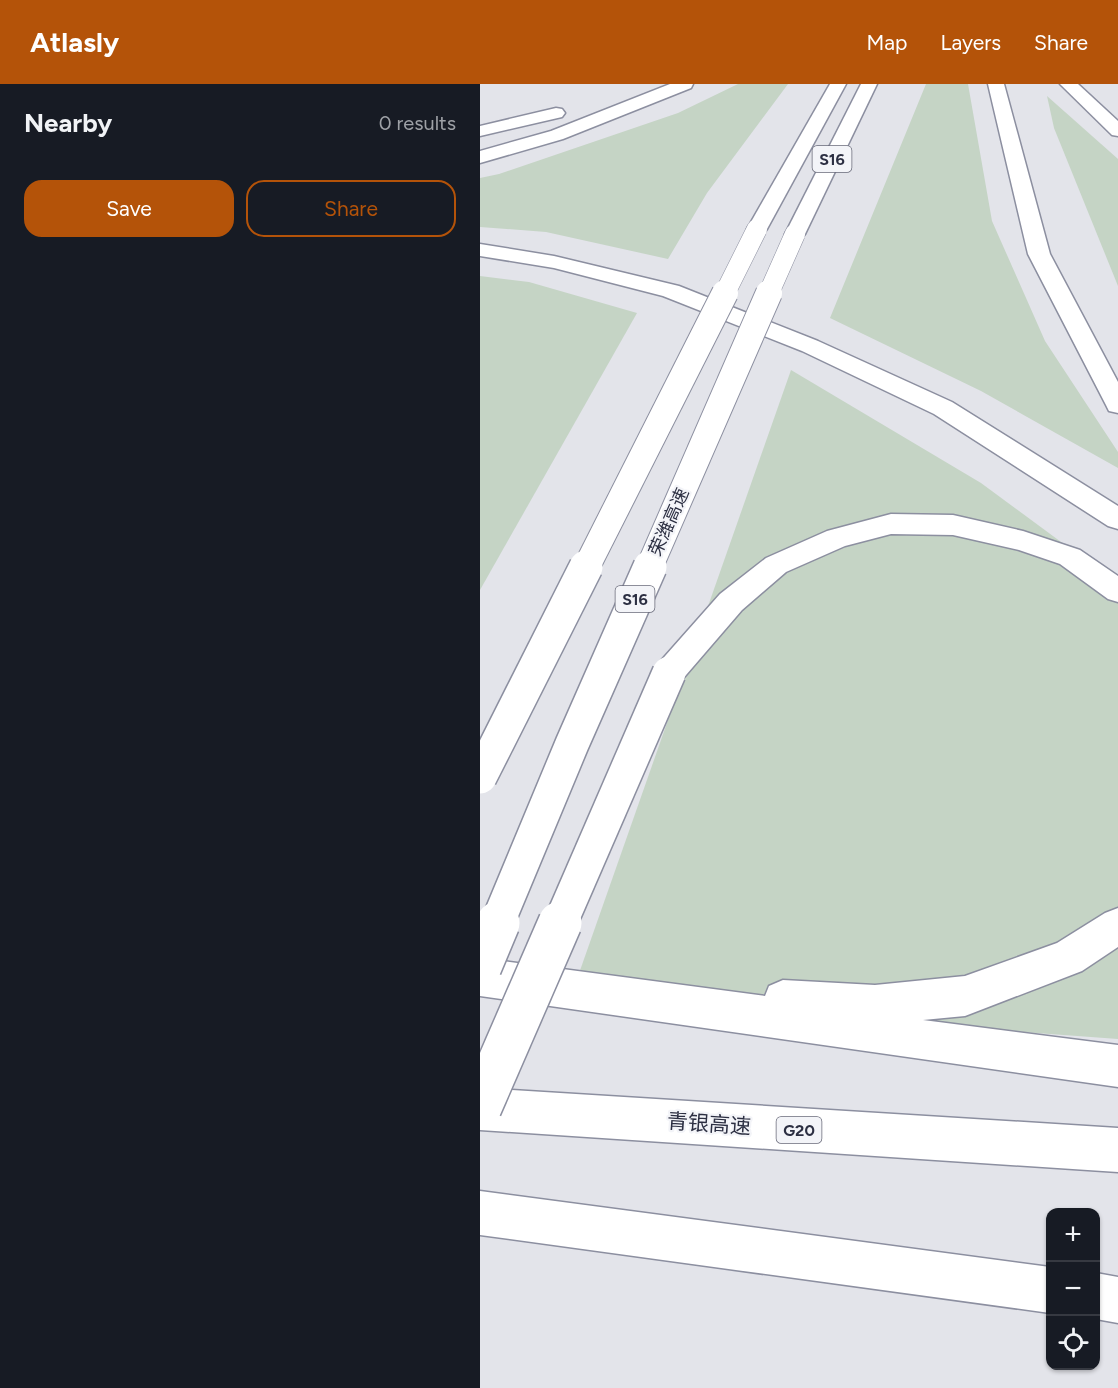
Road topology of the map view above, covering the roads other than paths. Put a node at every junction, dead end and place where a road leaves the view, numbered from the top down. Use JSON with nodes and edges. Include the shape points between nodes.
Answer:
{"nodes":[{"id":1,"x":656,"y":84,"type":"edge"},
{"id":2,"x":685,"y":84,"type":"edge"},
{"id":3,"x":838,"y":84,"type":"edge"},
{"id":4,"x":869,"y":84,"type":"edge"},
{"id":5,"x":996,"y":84,"type":"edge"},
{"id":6,"x":1068,"y":84,"type":"edge"},
{"id":7,"x":480,"y":131,"type":"edge"},
{"id":8,"x":1118,"y":131,"type":"edge"},
{"id":9,"x":480,"y":157,"type":"edge"},
{"id":10,"x":480,"y":250,"type":"edge"},
{"id":11,"x":1118,"y":405,"type":"edge"},
{"id":12,"x":1118,"y":519,"type":"edge"},
{"id":13,"x":1118,"y":591,"type":"edge"},
{"id":14,"x":480,"y":777,"type":"edge"},
{"id":15,"x":1118,"y":926,"type":"edge"},
{"id":16,"x":480,"y":966,"type":"edge"},
{"id":17,"x":480,"y":977,"type":"edge"},
{"id":18,"x":588,"y":989,"type":"junction"},
{"id":19,"x":1118,"y":1066,"type":"edge"},
{"id":20,"x":480,"y":1108,"type":"edge"},
{"id":21,"x":1118,"y":1150,"type":"edge"},
{"id":22,"x":480,"y":1213,"type":"edge"},
{"id":23,"x":1046,"y":1289,"type":"edge"},
{"id":24,"x":1100,"y":1297,"type":"edge"},
{"id":25,"x":1118,"y":1300,"type":"edge"}],
"edges":[{"from":1,"to":7,"type":"highway"},
{"from":2,"to":9,"type":"highway","via":[[557,135]]},
{"from":3,"to":14,"type":"highway","number":"S16","bridge":true,"via":[[757,229]]},
{"from":4,"to":16,"type":"highway","name":"荣潍高速","number":"S16","bridge":true,"via":[[795,234],[572,744]]},
{"from":5,"to":11,"type":"highway","via":[[1039,254]]},
{"from":6,"to":8,"type":"highway"},
{"from":10,"to":12,"type":"highway","via":[[554,262],[671,291],[810,346],[943,408]]},
{"from":13,"to":20,"type":"highway","bridge":true,"via":[[1070,557],[1023,541],[953,525],[891,524],[837,538],[776,565],[731,602],[669,674]]},
{"from":15,"to":18,"type":"highway","via":[[1068,958],[965,996],[875,1005]]},
{"from":17,"to":18,"type":"highway"},
{"from":18,"to":19,"type":"highway","via":[[1005,1053]]},
{"from":20,"to":21,"type":"highway","name":"青银高速","number":"G20"},
{"from":22,"to":23,"type":"highway"},
{"from":24,"to":25,"type":"highway"}]}
